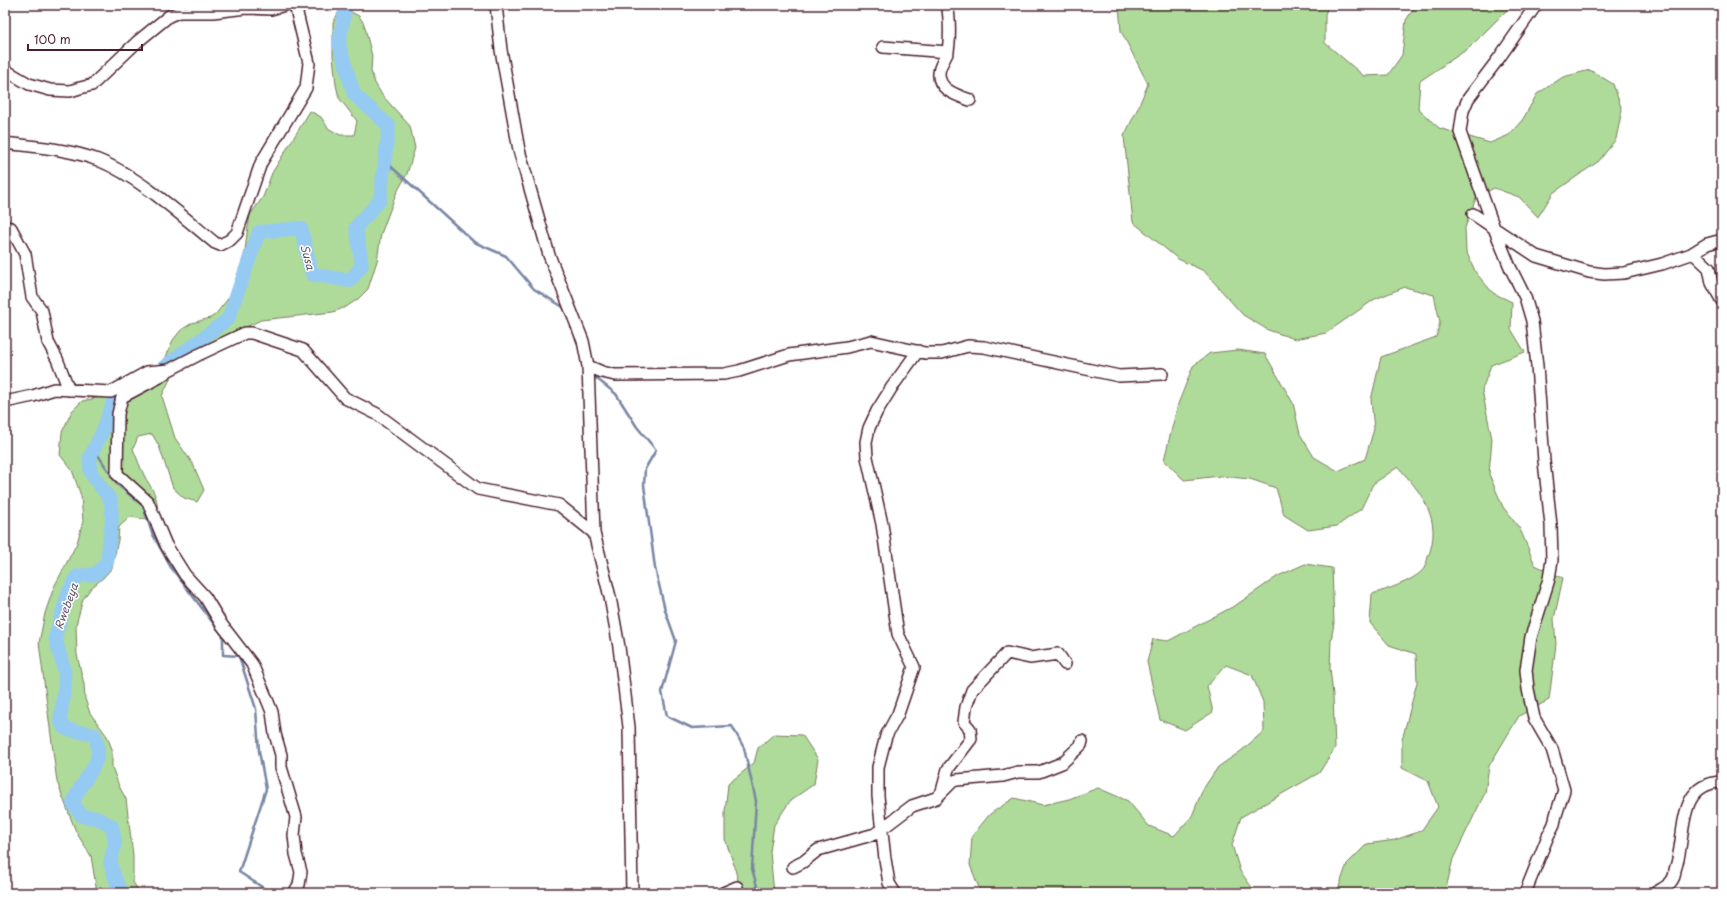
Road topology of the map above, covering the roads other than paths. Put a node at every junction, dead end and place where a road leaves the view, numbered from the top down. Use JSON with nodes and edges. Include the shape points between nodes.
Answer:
{"nodes":[{"id":1,"x":285,"y":5,"type":"edge"},
{"id":2,"x":296,"y":5,"type":"edge"},
{"id":3,"x":496,"y":5,"type":"edge"},
{"id":4,"x":947,"y":5,"type":"edge"},
{"id":5,"x":1536,"y":5,"type":"edge"},
{"id":6,"x":884,"y":47,"type":"dead end"},
{"id":7,"x":948,"y":52,"type":"junction"},
{"id":8,"x":5,"y":70,"type":"edge"},
{"id":9,"x":970,"y":100,"type":"dead end"},
{"id":10,"x":5,"y":143,"type":"edge"},
{"id":11,"x":1473,"y":214,"type":"dead end"},
{"id":12,"x":5,"y":227,"type":"edge"},
{"id":13,"x":1494,"y":228,"type":"junction"},
{"id":14,"x":1722,"y":240,"type":"edge"},
{"id":15,"x":1693,"y":253,"type":"junction"},
{"id":16,"x":1722,"y":301,"type":"edge"},
{"id":17,"x":918,"y":351,"type":"junction"},
{"id":18,"x":588,"y":370,"type":"junction"},
{"id":19,"x":163,"y":371,"type":"junction"},
{"id":20,"x":1162,"y":374,"type":"dead end"},
{"id":21,"x":69,"y":390,"type":"junction"},
{"id":22,"x":5,"y":402,"type":"edge"},
{"id":23,"x":594,"y":533,"type":"junction"},
{"id":24,"x":1065,"y":664,"type":"dead end"},
{"id":25,"x":1082,"y":741,"type":"dead end"},
{"id":26,"x":1722,"y":782,"type":"edge"},
{"id":27,"x":941,"y":793,"type":"junction"},
{"id":28,"x":881,"y":831,"type":"junction"},
{"id":29,"x":793,"y":867,"type":"dead end"},
{"id":30,"x":737,"y":886,"type":"dead end"},
{"id":31,"x":294,"y":893,"type":"edge"},
{"id":32,"x":632,"y":893,"type":"edge"},
{"id":33,"x":723,"y":893,"type":"edge"},
{"id":34,"x":895,"y":893,"type":"edge"},
{"id":35,"x":1525,"y":893,"type":"edge"},
{"id":36,"x":1655,"y":893,"type":"edge"}],
"edges":[{"from":1,"to":8,"type":"street","via":[[272,9],[179,12],[169,16],[137,42],[97,82],[70,91],[50,90],[29,84]]},
{"from":2,"to":10,"type":"street","via":[[309,63],[306,88],[261,163],[237,233],[225,243],[215,243],[167,203],[98,161],[59,151]]},
{"from":3,"to":18,"type":"street","via":[[501,50],[519,150],[549,255],[583,341]]},
{"from":4,"to":7,"type":"street"},
{"from":5,"to":13,"type":"street","via":[[1473,90],[1463,111],[1460,132]]},
{"from":6,"to":7,"type":"street"},
{"from":7,"to":9,"type":"street","via":[[940,69],[940,82],[952,94]]},
{"from":11,"to":13,"type":"street"},
{"from":12,"to":21,"type":"street","via":[[11,228],[25,254],[32,297],[42,311],[48,342]]},
{"from":13,"to":15,"type":"street","via":[[1536,256],[1589,272],[1624,273]]},
{"from":13,"to":35,"type":"street","via":[[1525,297],[1532,321],[1552,525],[1549,579],[1531,637],[1526,670],[1534,718],[1552,748],[1564,790],[1554,824]]},
{"from":14,"to":15,"type":"street"},
{"from":15,"to":16,"type":"street","via":[[1709,268],[1712,283]]},
{"from":17,"to":18,"type":"street","via":[[871,341],[789,355],[739,371],[712,375],[615,375]]},
{"from":17,"to":20,"type":"street","via":[[942,353],[968,346],[984,347],[1119,376]]},
{"from":17,"to":28,"type":"street","via":[[877,412],[869,428],[866,442],[882,524],[898,634],[914,667],[898,714],[886,736],[878,767]]},
{"from":18,"to":23,"type":"street"},
{"from":19,"to":21,"type":"street","via":[[147,372],[111,392]]},
{"from":19,"to":23,"type":"street","via":[[245,333],[303,350],[345,398],[376,414],[481,491],[559,505]]},
{"from":19,"to":31,"type":"street","via":[[158,378],[122,397],[118,414],[117,474],[148,502],[166,545],[185,575],[205,597],[222,625],[252,664],[266,697],[281,754],[281,767],[296,817],[294,835],[301,872],[299,885]]},
{"from":21,"to":22,"type":"street","via":[[54,390]]},
{"from":23,"to":32,"type":"street","via":[[619,647],[629,728]]},
{"from":24,"to":27,"type":"street","via":[[1058,654],[1030,658],[1007,653],[972,690],[964,722],[970,729],[971,739],[948,768]]},
{"from":25,"to":27,"type":"street","via":[[1062,763],[1039,772],[1018,772],[1003,776],[957,780]]},
{"from":26,"to":36,"type":"street","via":[[1704,785],[1689,800],[1675,877]]},
{"from":27,"to":28,"type":"street","via":[[936,798],[912,806]]},
{"from":28,"to":29,"type":"street","via":[[818,850]]},
{"from":28,"to":34,"type":"street","via":[[889,882]]},
{"from":30,"to":33,"type":"street"}]}
